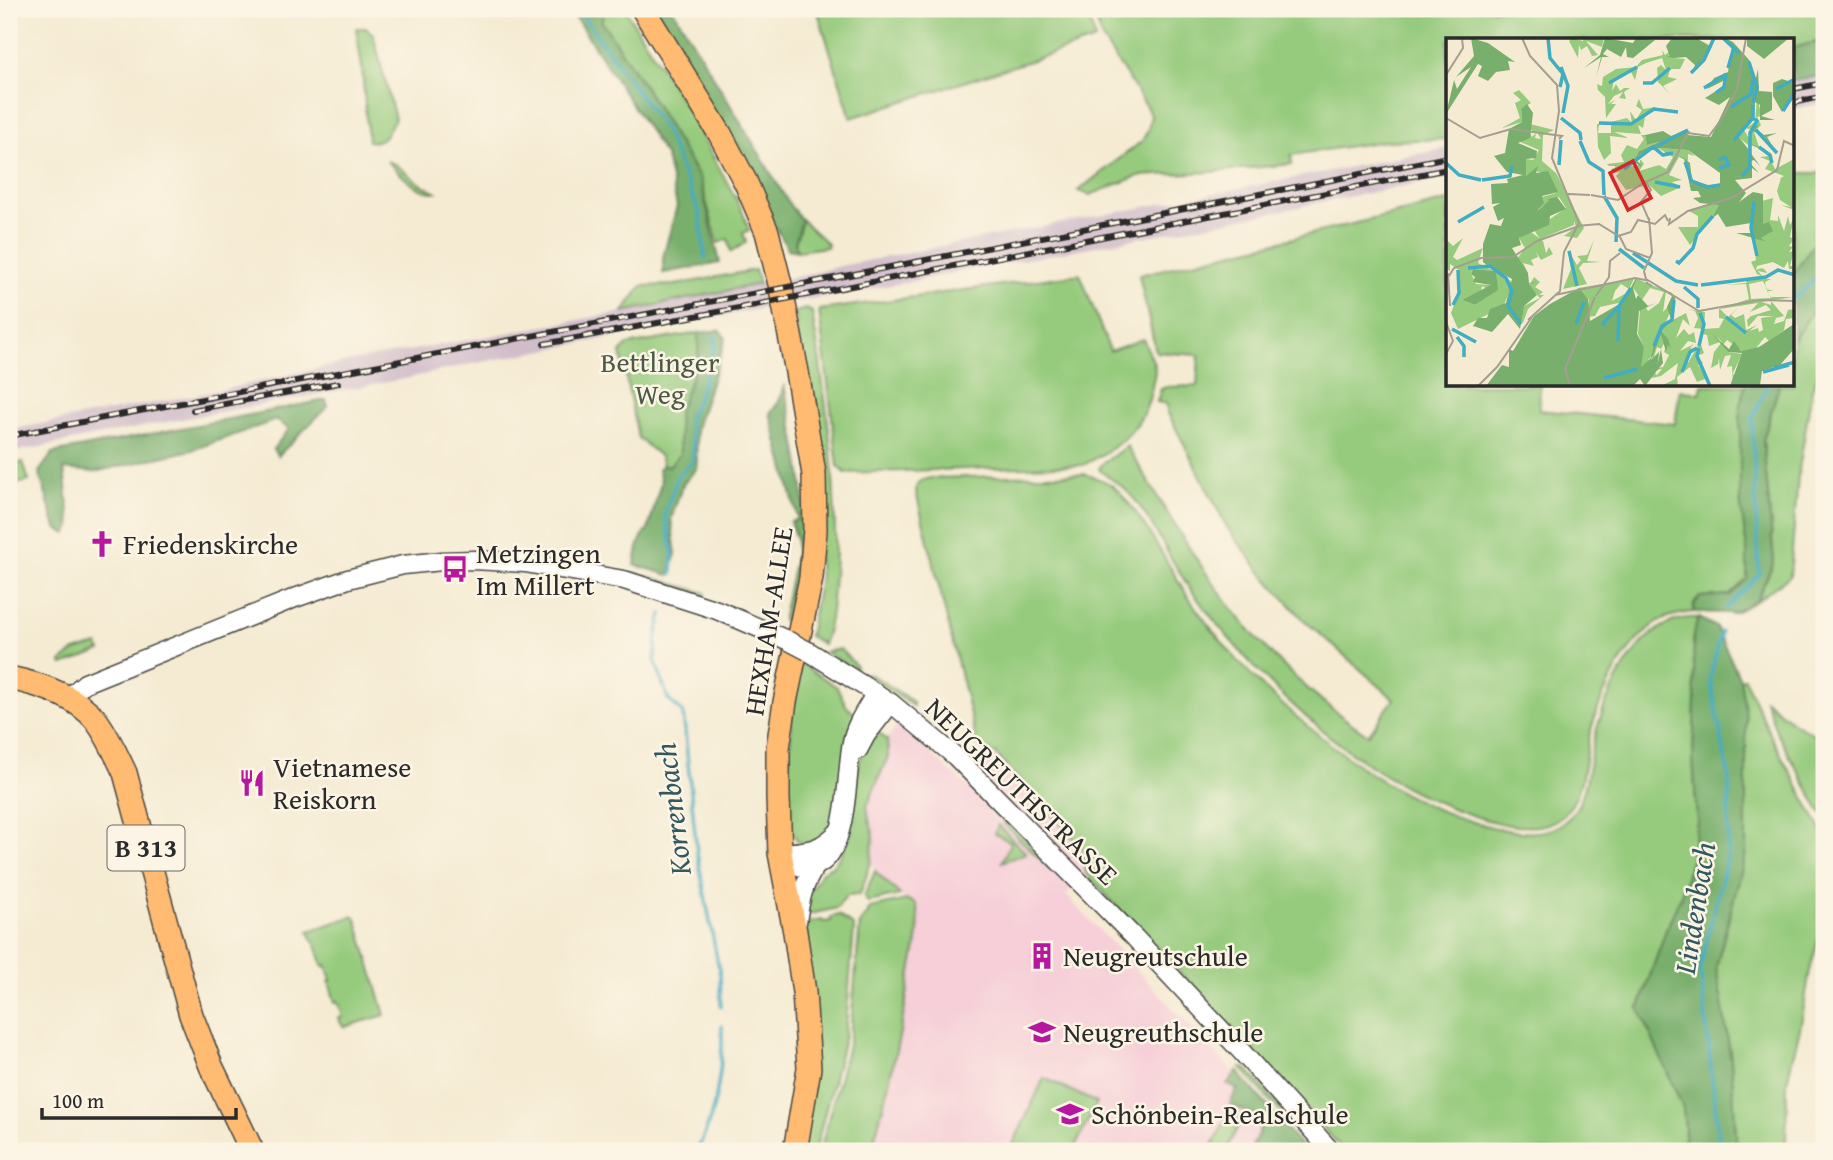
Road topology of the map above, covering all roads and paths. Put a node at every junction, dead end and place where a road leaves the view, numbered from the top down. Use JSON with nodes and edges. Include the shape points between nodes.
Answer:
{"nodes":[{"id":1,"x":643,"y":9,"type":"edge"},
{"id":2,"x":9,"y":678,"type":"edge"},
{"id":3,"x":68,"y":698,"type":"junction"},
{"id":4,"x":883,"y":698,"type":"junction"},
{"id":5,"x":841,"y":828,"type":"junction"},
{"id":6,"x":781,"y":856,"type":"junction"},
{"id":7,"x":816,"y":866,"type":"junction"},
{"id":8,"x":795,"y":932,"type":"junction"},
{"id":9,"x":252,"y":1151,"type":"edge"},
{"id":10,"x":795,"y":1151,"type":"edge"},
{"id":11,"x":1331,"y":1151,"type":"edge"}],
"edges":[{"from":1,"to":6,"type":"main road","name":"HEXHAM-ALLEE","via":[[720,134],[767,232],[814,474],[811,578],[778,748]]},
{"from":2,"to":3,"type":"main road","number":"B 313"},
{"from":3,"to":4,"type":"street","name":"NEUGREUTHSTRASSE","bridge":true,"via":[[85,683],[295,598],[402,565],[442,561],[525,563],[624,580],[717,610],[787,640]]},
{"from":3,"to":9,"type":"main road","number":"B 313","via":[[94,718],[125,772],[191,1015]]},
{"from":4,"to":5,"type":"street","via":[[863,714],[852,742]]},
{"from":4,"to":11,"type":"street","name":"NEUGREUTHSTRASSE","via":[[994,794]]},
{"from":5,"to":6,"type":"street","via":[[818,848]]},
{"from":5,"to":7,"type":"street","via":[[831,854]]},
{"from":6,"to":7,"type":"street","via":[[801,868]]},
{"from":6,"to":8,"type":"main road","name":"HEXHAM-ALLEE"},
{"from":7,"to":8,"type":"street","via":[[801,894]]},
{"from":8,"to":10,"type":"main road","name":"HEXHAM-ALLEE","via":[[808,1068]]}]}
